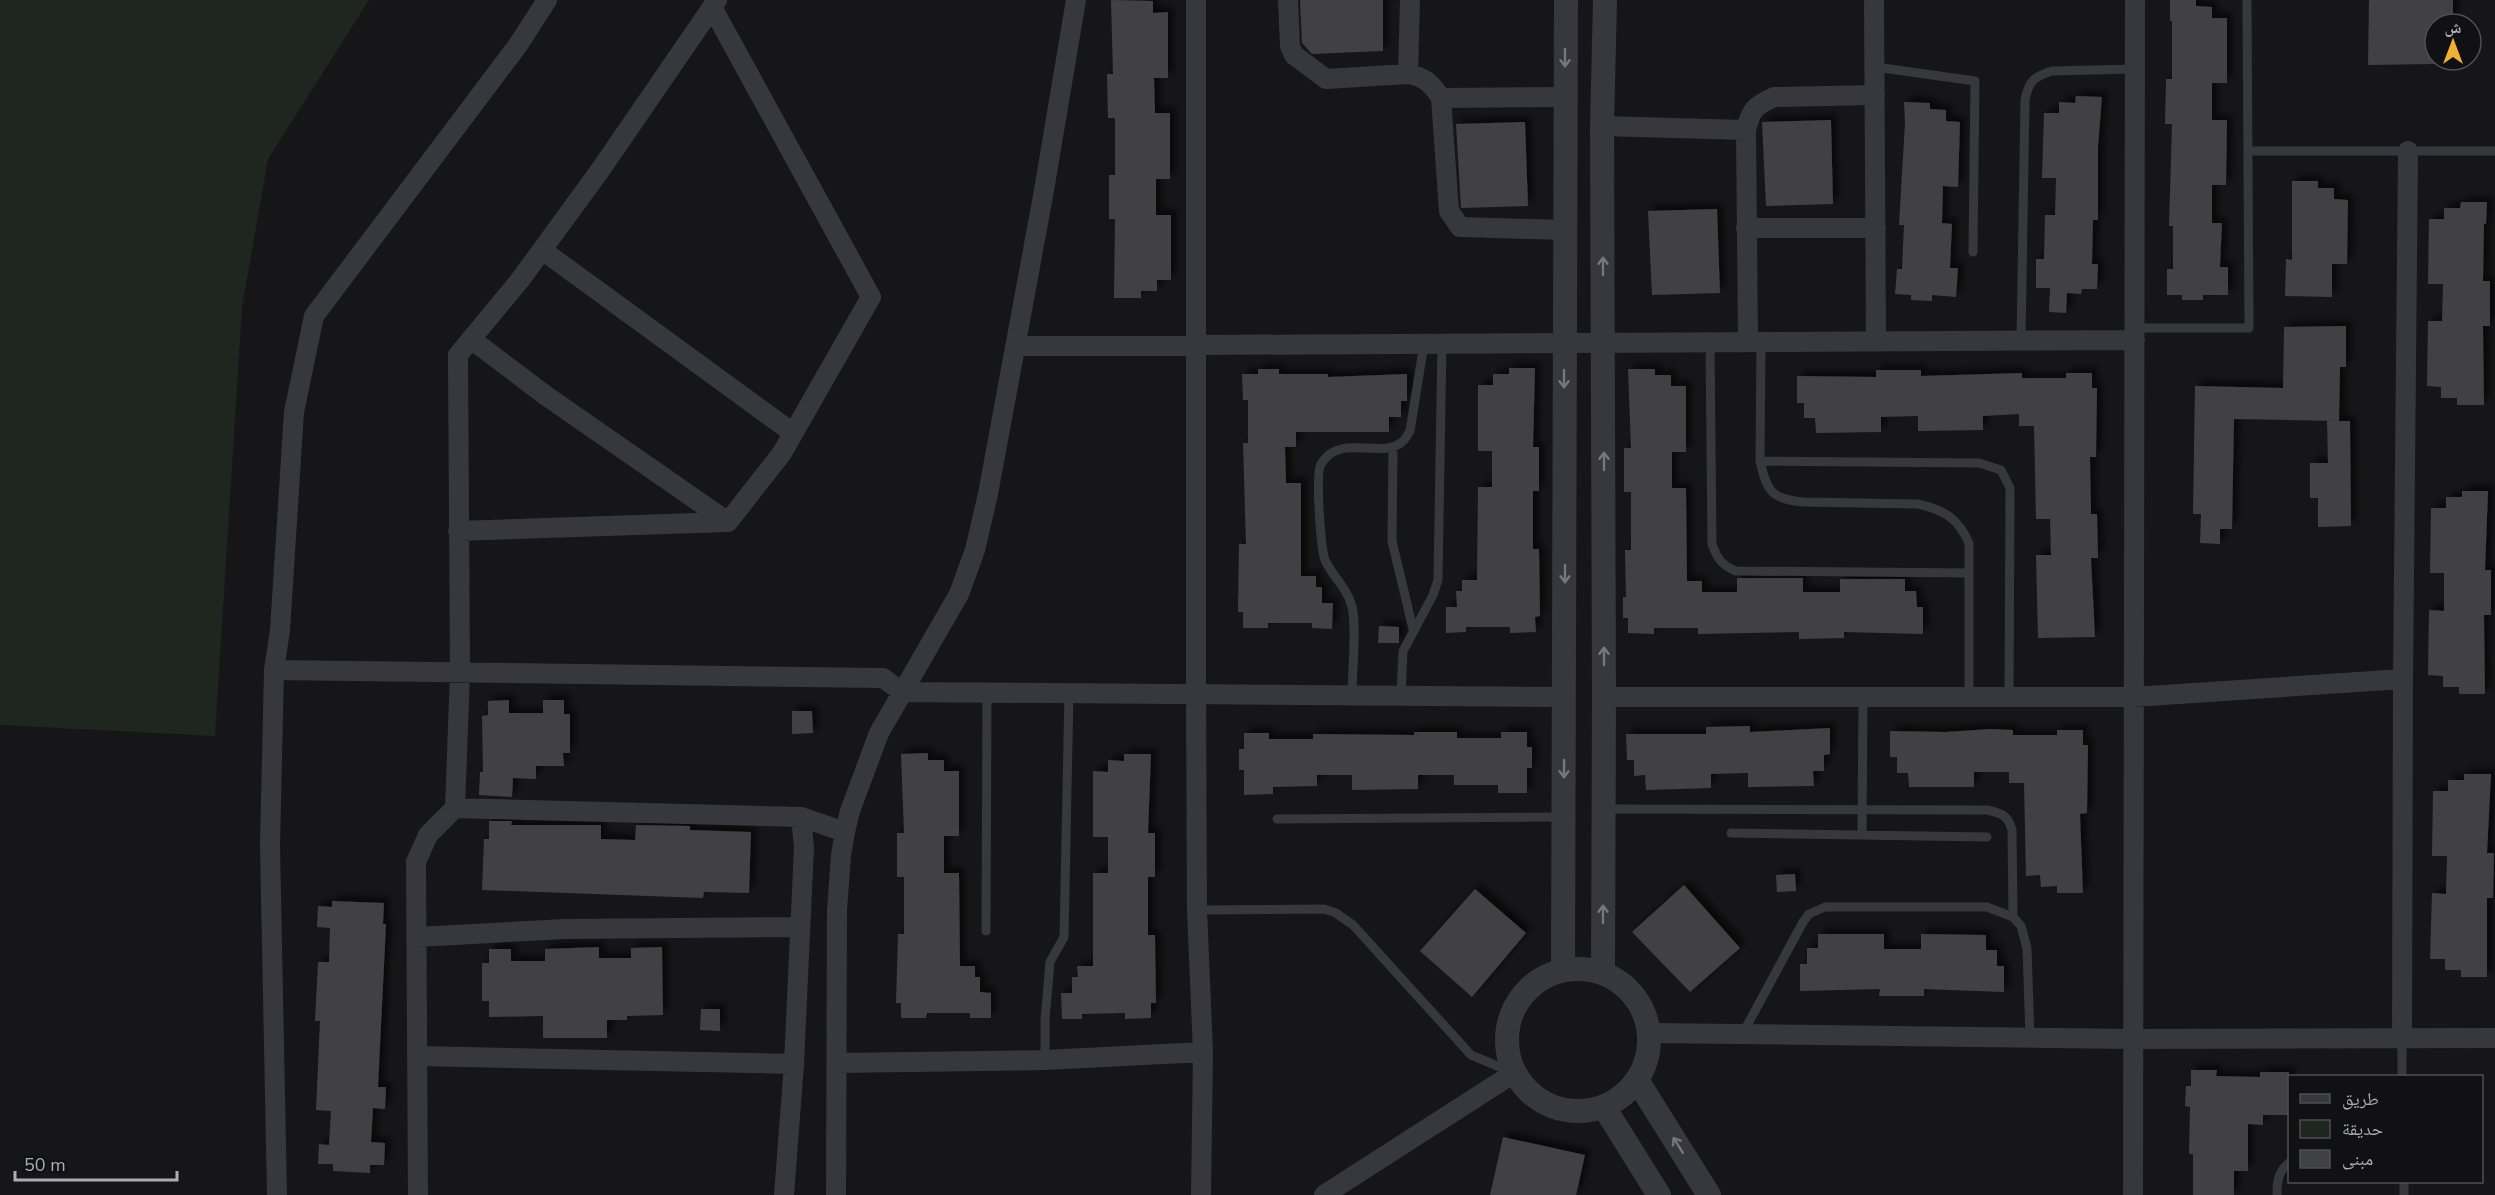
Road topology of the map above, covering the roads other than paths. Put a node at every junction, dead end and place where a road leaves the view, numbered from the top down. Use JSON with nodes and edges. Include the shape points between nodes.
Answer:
{"nodes":[{"id":1,"x":547,"y":0,"type":"edge"},
{"id":2,"x":1076,"y":0,"type":"edge"},
{"id":3,"x":1196,"y":0,"type":"edge"},
{"id":4,"x":1288,"y":0,"type":"edge"},
{"id":5,"x":1410,"y":0,"type":"edge"},
{"id":6,"x":1566,"y":0,"type":"edge"},
{"id":7,"x":1605,"y":0,"type":"edge"},
{"id":8,"x":1874,"y":0,"type":"edge"},
{"id":9,"x":2136,"y":0,"type":"edge"},
{"id":10,"x":2247,"y":0,"type":"edge"},
{"id":11,"x":715,"y":4,"type":"edge"},
{"id":12,"x":1875,"y":67,"type":"junction"},
{"id":13,"x":2136,"y":69,"type":"junction"},
{"id":14,"x":1408,"y":74,"type":"junction"},
{"id":15,"x":1875,"y":95,"type":"junction"},
{"id":16,"x":1565,"y":97,"type":"junction"},
{"id":17,"x":1441,"y":98,"type":"junction"},
{"id":18,"x":1602,"y":126,"type":"junction"},
{"id":19,"x":1746,"y":130,"type":"junction"},
{"id":20,"x":2248,"y":150,"type":"junction"},
{"id":21,"x":2408,"y":151,"type":"junction"},
{"id":22,"x":2495,"y":151,"type":"edge"},
{"id":23,"x":1746,"y":228,"type":"junction"},
{"id":24,"x":1876,"y":228,"type":"junction"},
{"id":25,"x":1564,"y":230,"type":"junction"},
{"id":26,"x":542,"y":250,"type":"junction"},
{"id":27,"x":1973,"y":252,"type":"dead end"},
{"id":28,"x":2135,"y":334,"type":"junction"},
{"id":29,"x":471,"y":339,"type":"junction"},
{"id":30,"x":2021,"y":341,"type":"junction"},
{"id":31,"x":1710,"y":342,"type":"junction"},
{"id":32,"x":1755,"y":342,"type":"junction"},
{"id":33,"x":1876,"y":342,"type":"junction"},
{"id":34,"x":1564,"y":343,"type":"junction"},
{"id":35,"x":1604,"y":343,"type":"junction"},
{"id":36,"x":1433,"y":344,"type":"junction"},
{"id":37,"x":1195,"y":345,"type":"junction"},
{"id":38,"x":1015,"y":346,"type":"junction"},
{"id":39,"x":793,"y":433,"type":"junction"},
{"id":40,"x":1393,"y":447,"type":"junction"},
{"id":41,"x":1760,"y":461,"type":"junction"},
{"id":42,"x":728,"y":522,"type":"junction"},
{"id":43,"x":458,"y":531,"type":"junction"},
{"id":44,"x":1969,"y":573,"type":"junction"},
{"id":45,"x":1413,"y":629,"type":"junction"},
{"id":46,"x":274,"y":670,"type":"junction"},
{"id":47,"x":460,"y":673,"type":"junction"},
{"id":48,"x":2403,"y":679,"type":"junction"},
{"id":49,"x":902,"y":692,"type":"junction"},
{"id":50,"x":987,"y":692,"type":"junction"},
{"id":51,"x":1069,"y":692,"type":"junction"},
{"id":52,"x":1196,"y":693,"type":"junction"},
{"id":53,"x":1352,"y":695,"type":"junction"},
{"id":54,"x":1401,"y":695,"type":"junction"},
{"id":55,"x":1565,"y":697,"type":"junction"},
{"id":56,"x":1604,"y":697,"type":"junction"},
{"id":57,"x":1969,"y":697,"type":"junction"},
{"id":58,"x":2009,"y":697,"type":"junction"},
{"id":59,"x":2133,"y":697,"type":"junction"},
{"id":60,"x":1863,"y":698,"type":"junction"},
{"id":61,"x":455,"y":808,"type":"junction"},
{"id":62,"x":1604,"y":809,"type":"junction"},
{"id":63,"x":1862,"y":810,"type":"junction"},
{"id":64,"x":801,"y":816,"type":"junction"},
{"id":65,"x":1563,"y":817,"type":"junction"},
{"id":66,"x":1277,"y":819,"type":"dead end"},
{"id":67,"x":845,"y":832,"type":"junction"},
{"id":68,"x":1731,"y":833,"type":"dead end"},
{"id":69,"x":1862,"y":834,"type":"junction"},
{"id":70,"x":1987,"y":837,"type":"dead end"},
{"id":71,"x":1197,"y":910,"type":"junction"},
{"id":72,"x":2013,"y":917,"type":"junction"},
{"id":73,"x":800,"y":927,"type":"junction"},
{"id":74,"x":986,"y":931,"type":"dead end"},
{"id":75,"x":417,"y":937,"type":"junction"},
{"id":76,"x":1563,"y":970,"type":"junction"},
{"id":77,"x":1603,"y":973,"type":"junction"},
{"id":78,"x":1650,"y":1033,"type":"junction"},
{"id":79,"x":1742,"y":1034,"type":"junction"},
{"id":80,"x":2030,"y":1038,"type":"junction"},
{"id":81,"x":2402,"y":1038,"type":"junction"},
{"id":82,"x":2495,"y":1038,"type":"edge"},
{"id":83,"x":2134,"y":1039,"type":"junction"},
{"id":84,"x":1203,"y":1052,"type":"junction"},
{"id":85,"x":418,"y":1056,"type":"junction"},
{"id":86,"x":1045,"y":1060,"type":"junction"},
{"id":87,"x":837,"y":1063,"type":"junction"},
{"id":88,"x":794,"y":1064,"type":"junction"},
{"id":89,"x":1514,"y":1073,"type":"junction"},
{"id":90,"x":2402,"y":1075,"type":"edge"},
{"id":91,"x":1637,"y":1080,"type":"junction"},
{"id":92,"x":1604,"y":1107,"type":"junction"},
{"id":93,"x":2288,"y":1163,"type":"edge"},
{"id":94,"x":277,"y":1195,"type":"edge"},
{"id":95,"x":418,"y":1195,"type":"edge"},
{"id":96,"x":784,"y":1195,"type":"edge"},
{"id":97,"x":836,"y":1195,"type":"edge"},
{"id":98,"x":1201,"y":1195,"type":"edge"},
{"id":99,"x":1324,"y":1195,"type":"edge"},
{"id":100,"x":1659,"y":1195,"type":"edge"},
{"id":101,"x":1709,"y":1195,"type":"edge"},
{"id":102,"x":2133,"y":1195,"type":"edge"},
{"id":103,"x":2277,"y":1195,"type":"edge"}],
"edges":[{"from":1,"to":46,"type":"street","via":[[518,45],[314,316],[294,412]]},
{"from":2,"to":38,"type":"street"},
{"from":3,"to":37,"type":"street"},
{"from":4,"to":14,"type":"street","via":[[1290,46],[1294,55],[1326,79]]},
{"from":5,"to":14,"type":"street"},
{"from":6,"to":16,"type":"street","one_way":true},
{"from":7,"to":18,"type":"street"},
{"from":8,"to":12,"type":"street"},
{"from":9,"to":13,"type":"street"},
{"from":10,"to":20,"type":"lane"},
{"from":11,"to":26,"type":"street"},
{"from":11,"to":39,"type":"street","via":[[871,297]]},
{"from":12,"to":15,"type":"street"},
{"from":12,"to":27,"type":"lane","via":[[1975,81]]},
{"from":13,"to":28,"type":"street"},
{"from":13,"to":30,"type":"lane","via":[[2052,71],[2028,84]]},
{"from":14,"to":17,"type":"street","via":[[1433,85]]},
{"from":15,"to":19,"type":"street","via":[[1774,98],[1759,104],[1749,114]]},
{"from":15,"to":24,"type":"street"},
{"from":16,"to":17,"type":"street"},
{"from":16,"to":25,"type":"street"},
{"from":17,"to":25,"type":"street","via":[[1449,211],[1460,227]]},
{"from":18,"to":19,"type":"street"},
{"from":35,"to":18,"type":"street","one_way":true},
{"from":19,"to":23,"type":"street"},
{"from":20,"to":21,"type":"lane"},
{"from":20,"to":28,"type":"lane","via":[[2249,328]]},
{"from":21,"to":22,"type":"lane"},
{"from":21,"to":48,"type":"street"},
{"from":23,"to":24,"type":"street"},
{"from":23,"to":32,"type":"street"},
{"from":24,"to":33,"type":"street"},
{"from":25,"to":34,"type":"street"},
{"from":26,"to":29,"type":"street"},
{"from":26,"to":39,"type":"street"},
{"from":28,"to":30,"type":"street"},
{"from":28,"to":59,"type":"street"},
{"from":29,"to":42,"type":"street"},
{"from":29,"to":43,"type":"street","via":[[458,355]]},
{"from":30,"to":33,"type":"street"},
{"from":31,"to":32,"type":"street"},
{"from":31,"to":35,"type":"street"},
{"from":31,"to":44,"type":"lane","via":[[1712,544],[1725,567],[1736,571]]},
{"from":32,"to":33,"type":"street"},
{"from":32,"to":41,"type":"lane"},
{"from":34,"to":35,"type":"street"},
{"from":34,"to":36,"type":"street"},
{"from":34,"to":55,"type":"street","one_way":true},
{"from":56,"to":35,"type":"street","one_way":true},
{"from":36,"to":37,"type":"street"},
{"from":36,"to":40,"type":"lane","via":[[1410,431]]},
{"from":36,"to":45,"type":"lane","via":[[1438,580]]},
{"from":37,"to":38,"type":"street"},
{"from":37,"to":52,"type":"street"},
{"from":38,"to":49,"type":"street","via":[[975,550],[959,594]]},
{"from":39,"to":42,"type":"street"},
{"from":40,"to":45,"type":"lane","via":[[1392,541]]},
{"from":40,"to":53,"type":"lane","via":[[1344,448],[1330,455],[1317,478],[1324,556],[1353,610]]},
{"from":41,"to":44,"type":"lane","via":[[1771,494],[1786,501],[1918,504],[1936,508],[1962,527],[1969,543]]},
{"from":41,"to":58,"type":"lane","via":[[1979,463],[2001,470],[2010,488]]},
{"from":42,"to":43,"type":"street"},
{"from":43,"to":47,"type":"street"},
{"from":44,"to":57,"type":"lane"},
{"from":45,"to":54,"type":"lane","via":[[1403,651]]},
{"from":46,"to":47,"type":"street"},
{"from":46,"to":94,"type":"street","via":[[270,845]]},
{"from":47,"to":49,"type":"street","via":[[883,678]]},
{"from":47,"to":61,"type":"street"},
{"from":48,"to":59,"type":"street"},
{"from":48,"to":81,"type":"street"},
{"from":49,"to":50,"type":"street"},
{"from":49,"to":67,"type":"street","via":[[865,767]]},
{"from":50,"to":51,"type":"street"},
{"from":50,"to":74,"type":"lane"},
{"from":51,"to":52,"type":"street"},
{"from":51,"to":86,"type":"lane","via":[[1064,937],[1050,962]]},
{"from":52,"to":53,"type":"street"},
{"from":52,"to":71,"type":"street"},
{"from":53,"to":54,"type":"street"},
{"from":54,"to":55,"type":"street"},
{"from":55,"to":65,"type":"street","one_way":true},
{"from":56,"to":60,"type":"street"},
{"from":56,"to":62,"type":"street"},
{"from":57,"to":58,"type":"street"},
{"from":57,"to":60,"type":"street"},
{"from":58,"to":59,"type":"street"},
{"from":59,"to":83,"type":"street"},
{"from":60,"to":63,"type":"lane"},
{"from":61,"to":64,"type":"street"},
{"from":61,"to":75,"type":"street","via":[[428,835],[416,862]]},
{"from":62,"to":63,"type":"lane"},
{"from":77,"to":62,"type":"street","one_way":true},
{"from":63,"to":69,"type":"lane"},
{"from":63,"to":72,"type":"lane","via":[[2002,813],[2012,830]]},
{"from":64,"to":67,"type":"street"},
{"from":64,"to":73,"type":"street","via":[[804,847]]},
{"from":65,"to":66,"type":"lane"},
{"from":65,"to":76,"type":"street"},
{"from":67,"to":87,"type":"street","via":[[837,910]]},
{"from":68,"to":69,"type":"lane"},
{"from":69,"to":70,"type":"lane"},
{"from":71,"to":84,"type":"street"},
{"from":71,"to":89,"type":"lane","via":[[1324,909],[1336,913],[1353,925],[1471,1055]]},
{"from":72,"to":79,"type":"lane","via":[[1987,907],[1816,910],[1803,922]]},
{"from":72,"to":80,"type":"lane","via":[[2021,926],[2027,948]]},
{"from":73,"to":75,"type":"street","via":[[565,929]]},
{"from":73,"to":88,"type":"street"},
{"from":75,"to":85,"type":"street"},
{"from":76,"to":77,"type":"street","via":[[1583,968]]},
{"from":76,"to":89,"type":"street","via":[[1544,977],[1526,991],[1514,1009],[1507,1030],[1507,1052]]},
{"from":77,"to":78,"type":"street","via":[[1621,982],[1635,996]]},
{"from":78,"to":79,"type":"street"},
{"from":78,"to":91,"type":"street","via":[[1649,1052]]},
{"from":79,"to":80,"type":"street"},
{"from":80,"to":83,"type":"street"},
{"from":81,"to":82,"type":"street"},
{"from":81,"to":83,"type":"street"},
{"from":81,"to":90,"type":"lane"},
{"from":83,"to":102,"type":"street"},
{"from":84,"to":86,"type":"street"},
{"from":84,"to":98,"type":"street"},
{"from":85,"to":88,"type":"street"},
{"from":85,"to":95,"type":"street"},
{"from":86,"to":87,"type":"street"},
{"from":87,"to":97,"type":"street"},
{"from":88,"to":96,"type":"street"},
{"from":89,"to":92,"type":"street","via":[[1526,1090],[1563,1110],[1583,1112]]},
{"from":89,"to":99,"type":"street"},
{"from":91,"to":92,"type":"street","via":[[1621,1098]]},
{"from":101,"to":91,"type":"street","one_way":true},
{"from":92,"to":100,"type":"street"},
{"from":93,"to":103,"type":"lane","via":[[2277,1178]]}]}
